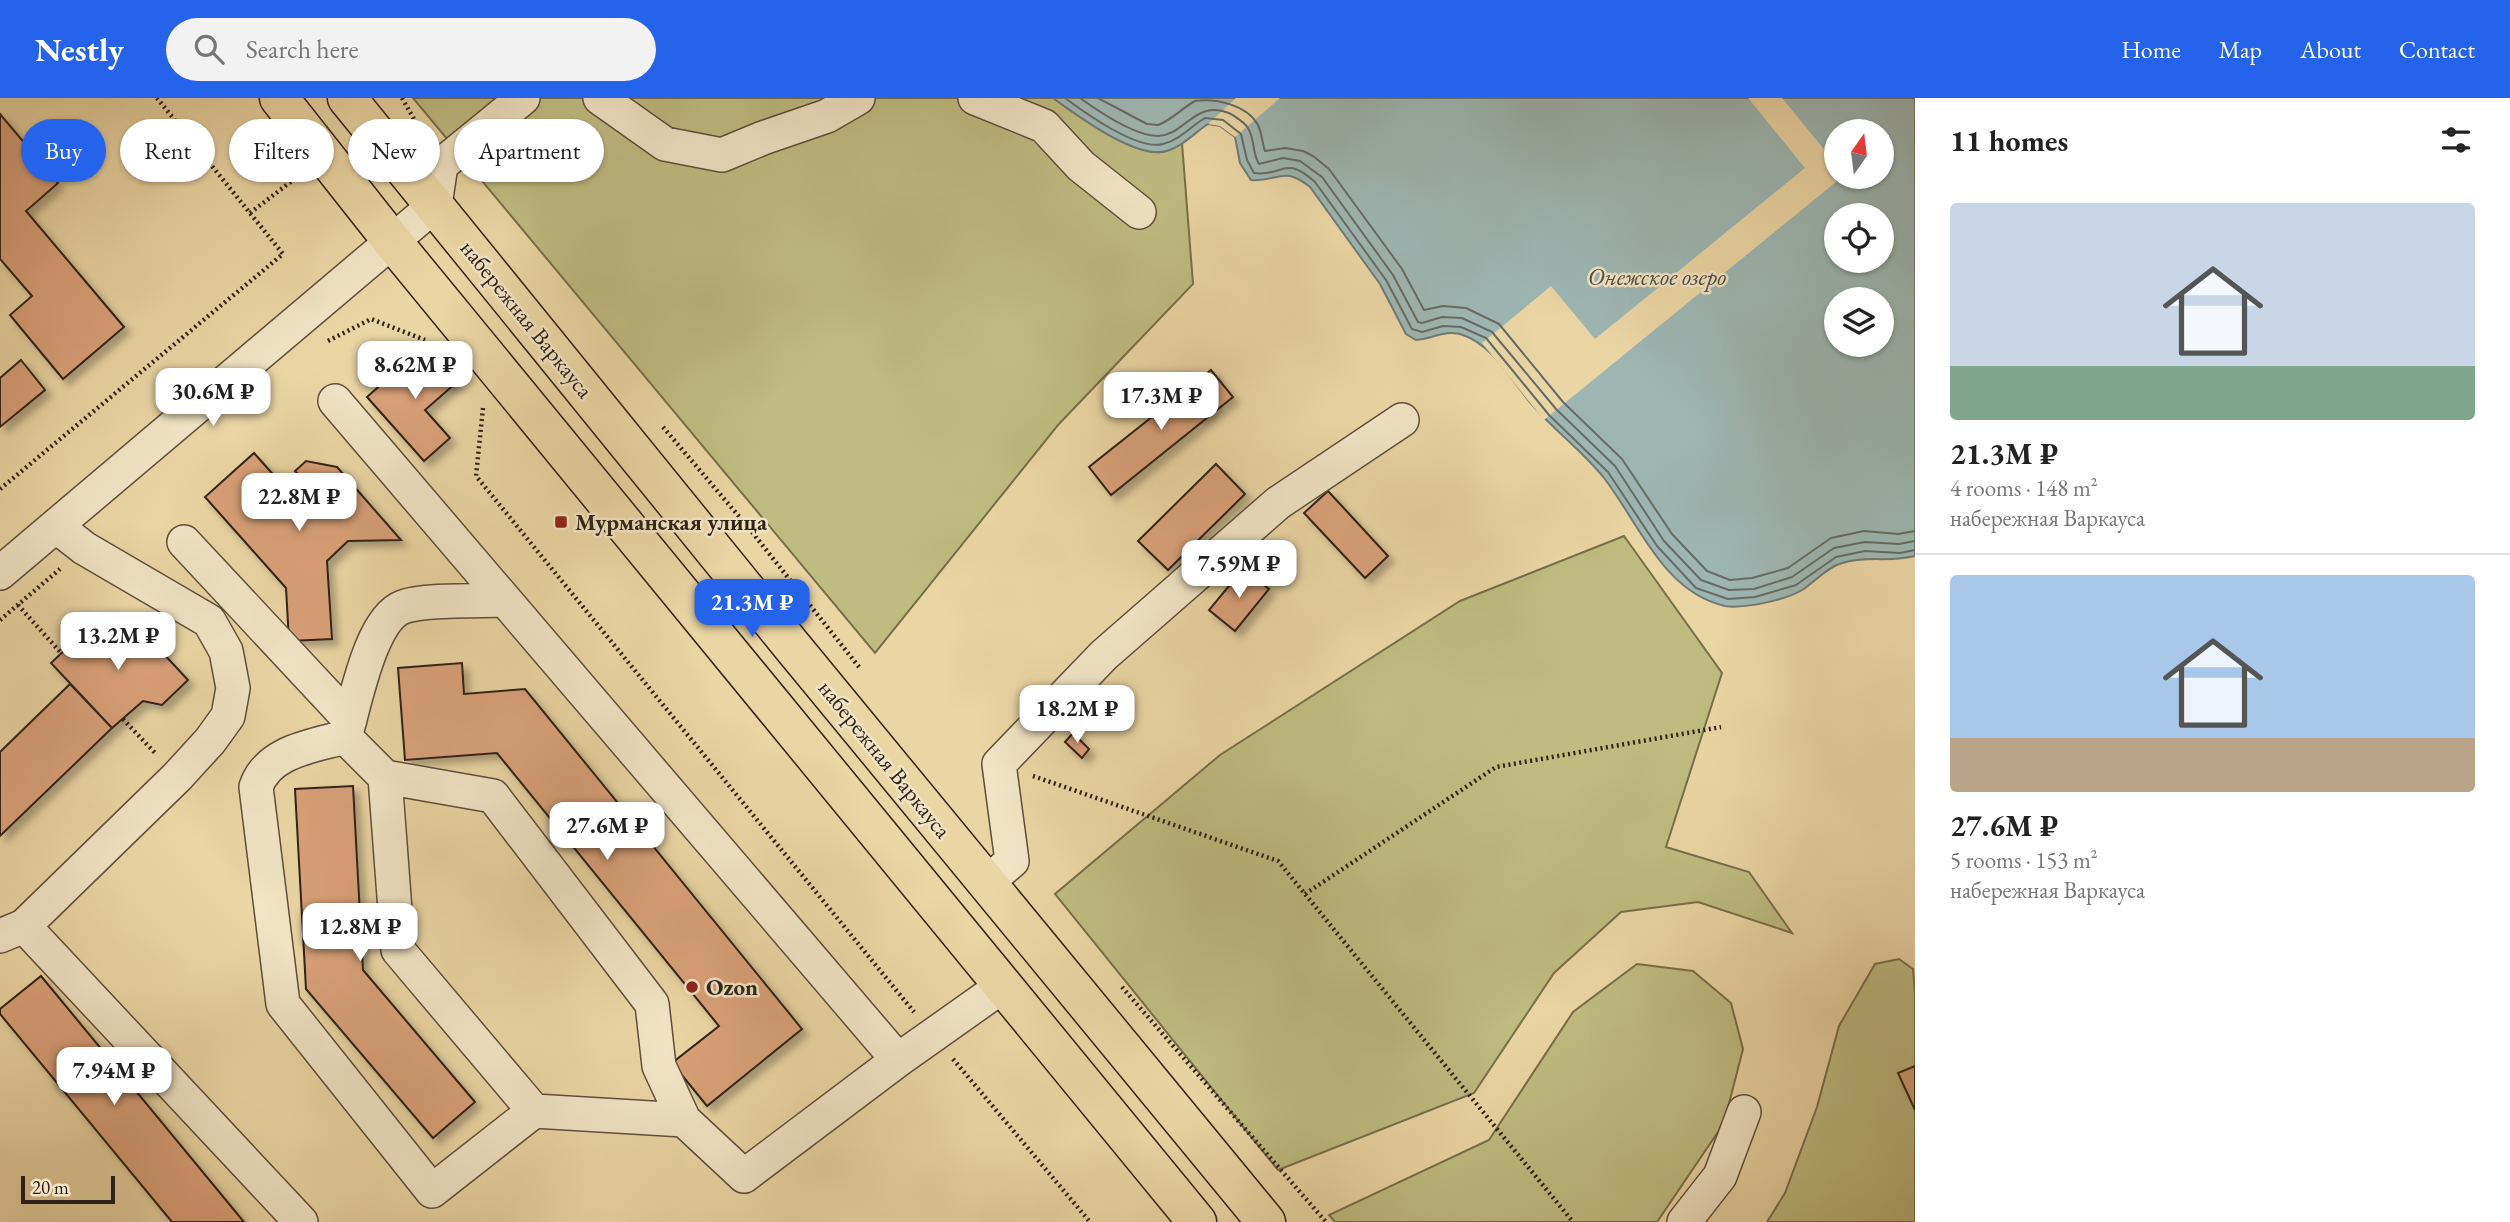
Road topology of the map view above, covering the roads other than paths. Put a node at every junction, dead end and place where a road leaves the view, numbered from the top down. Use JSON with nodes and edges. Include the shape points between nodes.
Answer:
{"nodes":[{"id":1,"x":279,"y":98,"type":"edge"},
{"id":2,"x":347,"y":98,"type":"edge"},
{"id":3,"x":523,"y":98,"type":"edge"},
{"id":4,"x":600,"y":98,"type":"edge"},
{"id":5,"x":858,"y":98,"type":"edge"},
{"id":6,"x":975,"y":98,"type":"edge"},
{"id":7,"x":435,"y":205,"type":"junction"},
{"id":8,"x":1139,"y":212,"type":"dead end"},
{"id":9,"x":392,"y":241,"type":"junction"},
{"id":10,"x":335,"y":401,"type":"dead end"},
{"id":11,"x":1402,"y":420,"type":"dead end"},
{"id":12,"x":56,"y":526,"type":"junction"},
{"id":13,"x":184,"y":542,"type":"dead end"},
{"id":14,"x":0,"y":573,"type":"edge"},
{"id":15,"x":735,"y":576,"type":"junction"},
{"id":16,"x":505,"y":600,"type":"junction"},
{"id":17,"x":694,"y":609,"type":"junction"},
{"id":18,"x":791,"y":645,"type":"junction"},
{"id":19,"x":752,"y":679,"type":"junction"},
{"id":20,"x":348,"y":729,"type":"junction"},
{"id":21,"x":385,"y":777,"type":"junction"},
{"id":22,"x":986,"y":883,"type":"junction"},
{"id":23,"x":12,"y":931,"type":"edge"},
{"id":24,"x":1004,"y":985,"type":"junction"},
{"id":25,"x":898,"y":1060,"type":"junction"},
{"id":26,"x":534,"y":1111,"type":"junction"},
{"id":27,"x":1744,"y":1112,"type":"dead end"},
{"id":28,"x":684,"y":1120,"type":"junction"},
{"id":29,"x":301,"y":1222,"type":"edge"},
{"id":30,"x":1197,"y":1222,"type":"edge"},
{"id":31,"x":1266,"y":1222,"type":"edge"},
{"id":32,"x":1684,"y":1222,"type":"edge"}],
"edges":[{"from":1,"to":9,"type":"main road"},
{"from":2,"to":7,"type":"main road","name":"набережная Варкауса"},
{"from":3,"to":7,"type":"street","via":[[441,165]]},
{"from":4,"to":5,"type":"street","via":[[665,144],[722,155],[827,116]]},
{"from":6,"to":8,"type":"street","via":[[1044,126],[1081,166]]},
{"from":7,"to":9,"type":"street"},
{"from":7,"to":15,"type":"main road","name":"набережная Варкауса"},
{"from":9,"to":12,"type":"street"},
{"from":9,"to":17,"type":"main road"},
{"from":10,"to":16,"type":"street"},
{"from":11,"to":22,"type":"street","via":[[1278,503],[1104,655],[999,764],[1012,862]]},
{"from":12,"to":14,"type":"street"},
{"from":12,"to":23,"type":"street","via":[[84,548],[209,621],[226,651],[233,688],[228,716],[211,741]]},
{"from":13,"to":20,"type":"street"},
{"from":15,"to":17,"type":"main road"},
{"from":15,"to":18,"type":"main road","name":"набережная Варкауса"},
{"from":16,"to":20,"type":"street","via":[[402,607],[385,620],[373,640]]},
{"from":16,"to":25,"type":"street"},
{"from":17,"to":19,"type":"main road"},
{"from":18,"to":19,"type":"main road"},
{"from":18,"to":22,"type":"main road","name":"набережная Варкауса"},
{"from":19,"to":24,"type":"main road"},
{"from":20,"to":21,"type":"street"},
{"from":20,"to":26,"type":"street","via":[[267,766],[256,787],[283,1004],[432,1191]]},
{"from":21,"to":26,"type":"street","via":[[398,950]]},
{"from":21,"to":28,"type":"street","via":[[493,796],[652,1004],[659,1066]]},
{"from":22,"to":31,"type":"main road","name":"набережная Варкауса"},
{"from":23,"to":29,"type":"street"},
{"from":24,"to":25,"type":"street"},
{"from":24,"to":30,"type":"main road"},
{"from":25,"to":28,"type":"street","via":[[744,1176]]},
{"from":26,"to":28,"type":"street"},
{"from":27,"to":32,"type":"street","via":[[1720,1176]]}]}
